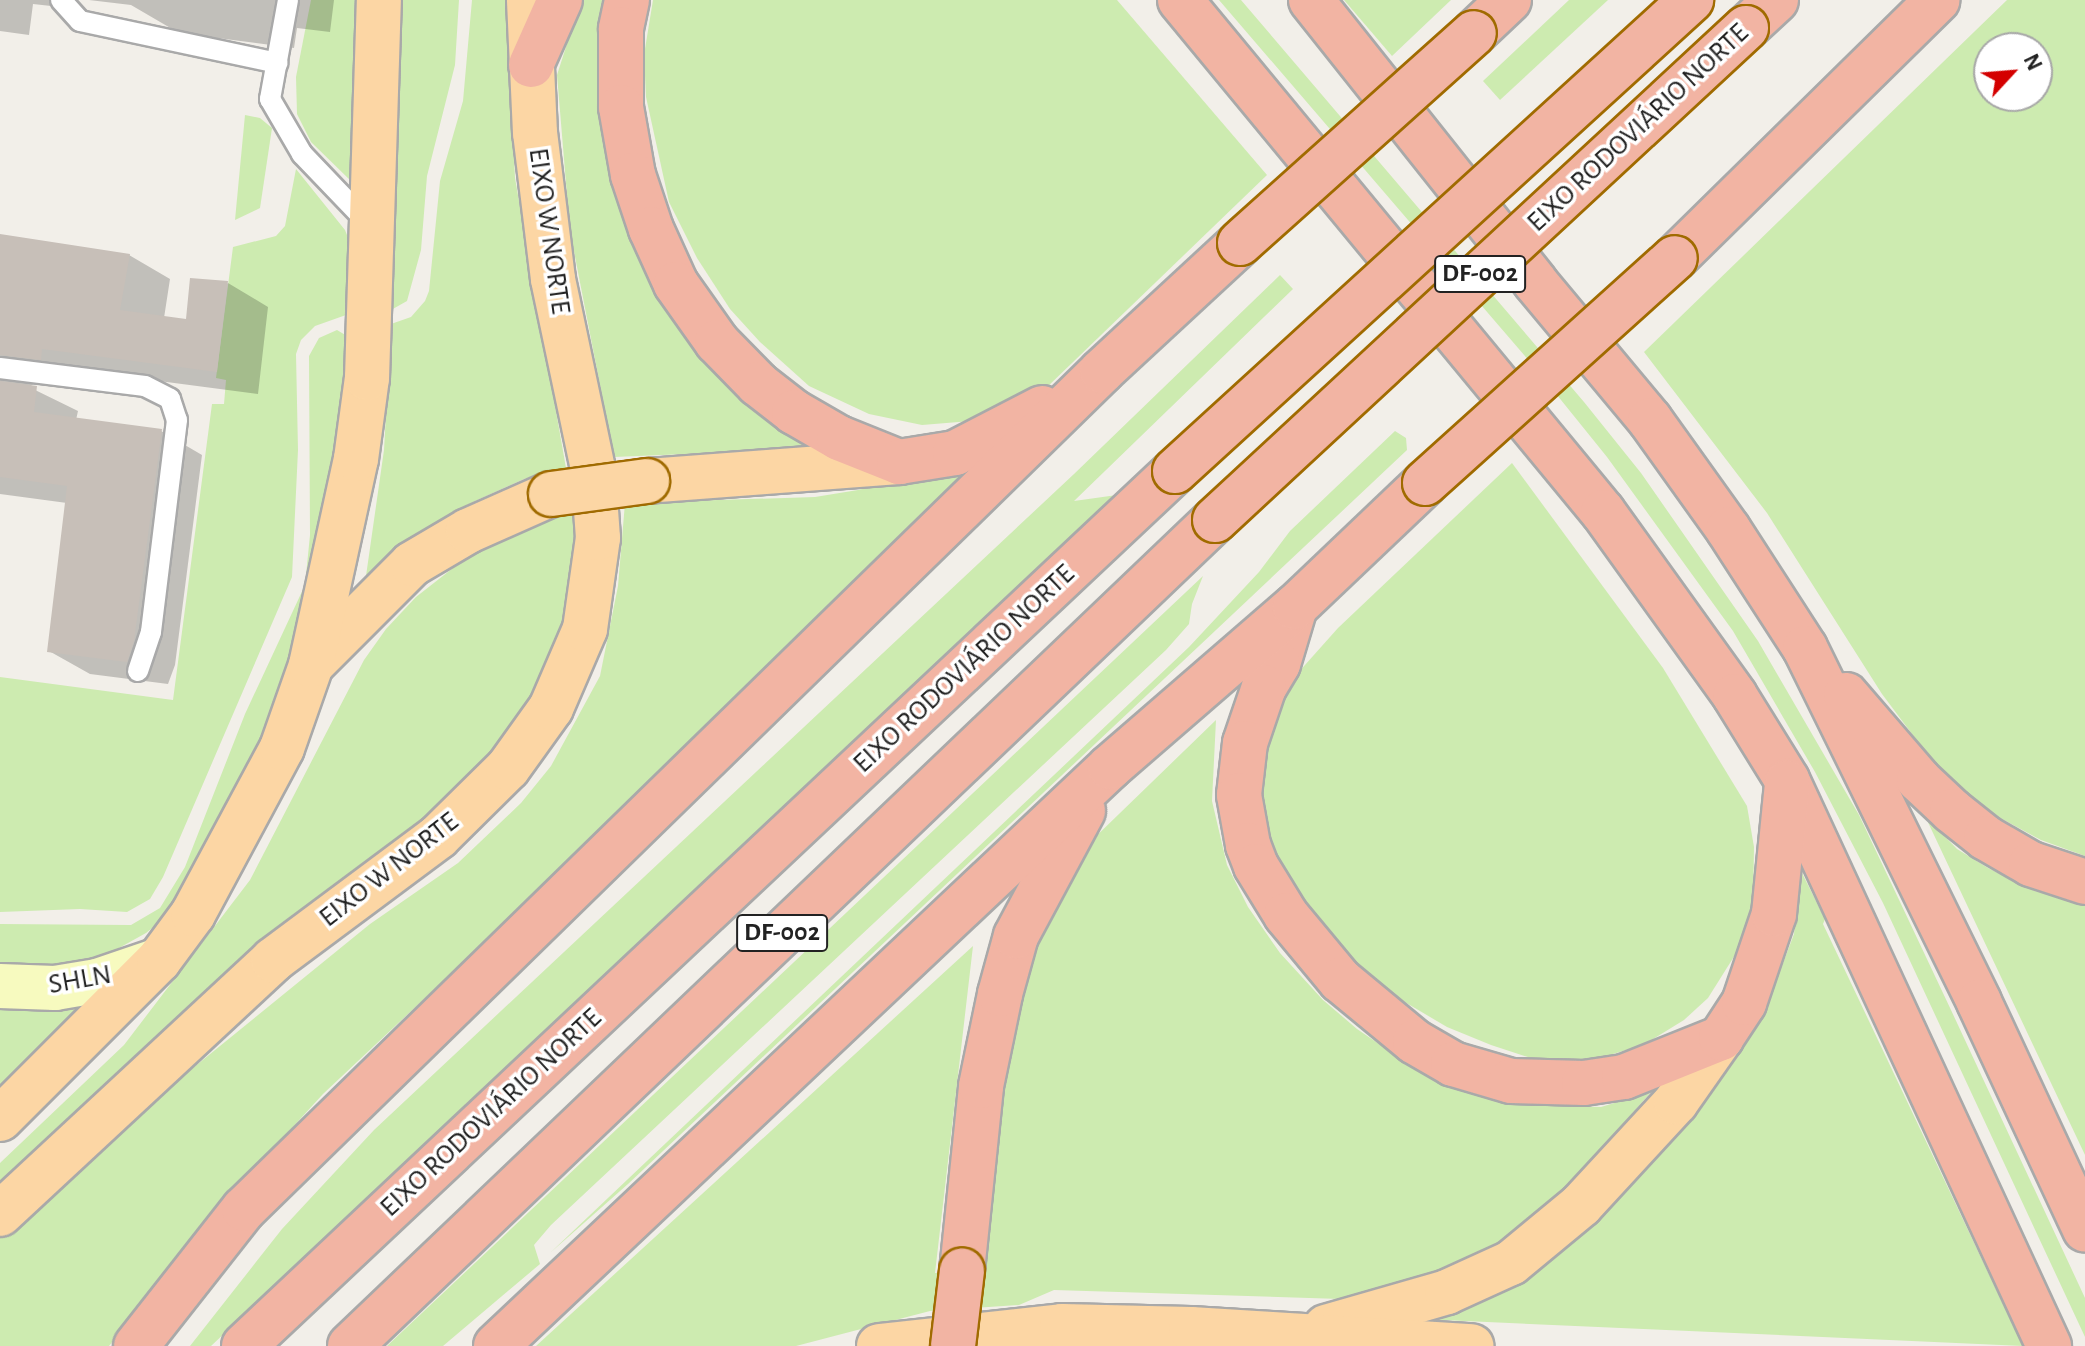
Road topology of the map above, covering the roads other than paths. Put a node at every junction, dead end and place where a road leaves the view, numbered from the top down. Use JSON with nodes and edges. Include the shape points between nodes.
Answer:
{"nodes":[{"id":1,"x":61,"y":0,"type":"edge"},
{"id":2,"x":288,"y":0,"type":"edge"},
{"id":3,"x":379,"y":0,"type":"edge"},
{"id":4,"x":529,"y":0,"type":"edge"},
{"id":5,"x":560,"y":0,"type":"edge"},
{"id":6,"x":627,"y":0,"type":"edge"},
{"id":7,"x":1180,"y":0,"type":"edge"},
{"id":8,"x":1311,"y":0,"type":"edge"},
{"id":9,"x":1509,"y":0,"type":"edge"},
{"id":10,"x":1691,"y":0,"type":"edge"},
{"id":11,"x":1938,"y":0,"type":"edge"},
{"id":12,"x":1761,"y":14,"type":"edge"},
{"id":13,"x":278,"y":63,"type":"junction"},
{"id":14,"x":531,"y":65,"type":"junction"},
{"id":15,"x":372,"y":227,"type":"junction"},
{"id":16,"x":0,"y":368,"type":"edge"},
{"id":17,"x":1102,"y":371,"type":"junction"},
{"id":18,"x":899,"y":462,"type":"junction"},
{"id":19,"x":1295,"y":607,"type":"junction"},
{"id":20,"x":1805,"y":648,"type":"junction"},
{"id":21,"x":311,"y":665,"type":"junction"},
{"id":22,"x":138,"y":671,"type":"dead end"},
{"id":23,"x":1110,"y":767,"type":"junction"},
{"id":24,"x":1787,"y":780,"type":"junction"},
{"id":25,"x":2085,"y":882,"type":"edge"},
{"id":26,"x":159,"y":960,"type":"junction"},
{"id":27,"x":0,"y":986,"type":"edge"},
{"id":28,"x":1721,"y":1038,"type":"junction"},
{"id":29,"x":0,"y":1119,"type":"edge"},
{"id":30,"x":0,"y":1214,"type":"edge"},
{"id":31,"x":2085,"y":1229,"type":"edge"},
{"id":32,"x":1295,"y":1337,"type":"junction"},
{"id":33,"x":136,"y":1346,"type":"edge"},
{"id":34,"x":244,"y":1346,"type":"edge"},
{"id":35,"x":350,"y":1346,"type":"edge"},
{"id":36,"x":496,"y":1346,"type":"edge"},
{"id":37,"x":879,"y":1346,"type":"edge"},
{"id":38,"x":953,"y":1346,"type":"edge"},
{"id":39,"x":1471,"y":1346,"type":"edge"},
{"id":40,"x":2049,"y":1346,"type":"edge"}],
"edges":[{"from":1,"to":13,"type":"lane","via":[[80,21]]},
{"from":2,"to":13,"type":"lane"},
{"from":3,"to":15,"type":"main road"},
{"from":4,"to":14,"type":"main road","name":"EIXO W NORTE"},
{"from":5,"to":14,"type":"highway"},
{"from":6,"to":18,"type":"highway","via":[[621,29],[621,107],[633,175],[676,284],[717,342],[758,384],[839,438]]},
{"from":7,"to":24,"type":"highway","via":[[1603,512],[1735,696]]},
{"from":8,"to":20,"type":"highway","via":[[1650,420]]},
{"from":9,"to":17,"type":"highway","bridge":true},
{"from":10,"to":34,"type":"highway","name":"EIXO RODOVIÁRIO NORTE","number":"DF-002","bridge":true,"via":[[1175,471]]},
{"from":11,"to":19,"type":"highway","bridge":true,"via":[[1675,258]]},
{"from":12,"to":35,"type":"highway","name":"EIXO RODOVIÁRIO NORTE","number":"DF-002","bridge":true,"via":[[1215,520]]},
{"from":13,"to":15,"type":"lane","via":[[270,99],[282,120],[302,154]]},
{"from":14,"to":30,"type":"main road","name":"EIXO W NORTE","via":[[553,279],[593,469],[598,538],[585,629],[551,708],[508,768],[438,837],[273,960]]},
{"from":15,"to":21,"type":"main road","via":[[369,348],[356,459]]},
{"from":16,"to":22,"type":"lane","via":[[145,386],[170,399],[176,435],[151,632]]},
{"from":17,"to":18,"type":"highway","via":[[1012,426],[955,453]]},
{"from":17,"to":33,"type":"highway","via":[[244,1209]]},
{"from":18,"to":21,"type":"main road","bridge":true,"via":[[647,481],[551,494],[468,531],[412,564]]},
{"from":19,"to":23,"type":"highway"},
{"from":19,"to":28,"type":"highway","via":[[1245,743],[1241,820],[1256,866],[1280,905],[1340,980],[1415,1042],[1453,1064],[1511,1081],[1584,1083],[1624,1077]]},
{"from":20,"to":25,"type":"highway","via":[[1952,811],[2031,864]]},
{"from":20,"to":31,"type":"highway"},
{"from":21,"to":26,"type":"main road","via":[[282,748],[240,831],[193,914]]},
{"from":23,"to":36,"type":"highway"},
{"from":23,"to":38,"type":"highway","bridge":true,"via":[[1016,936],[988,1041]]},
{"from":24,"to":28,"type":"highway","via":[[1774,914],[1744,1003]]},
{"from":24,"to":40,"type":"highway"},
{"from":26,"to":27,"type":"main road","name":"SHLN","via":[[97,981],[55,988]]},
{"from":26,"to":29,"type":"main road"},
{"from":28,"to":32,"type":"main road","via":[[1676,1102],[1581,1205],[1511,1263],[1447,1292]]},
{"from":32,"to":37,"type":"main road","via":[[1062,1326]]},
{"from":32,"to":39,"type":"main road"}]}
